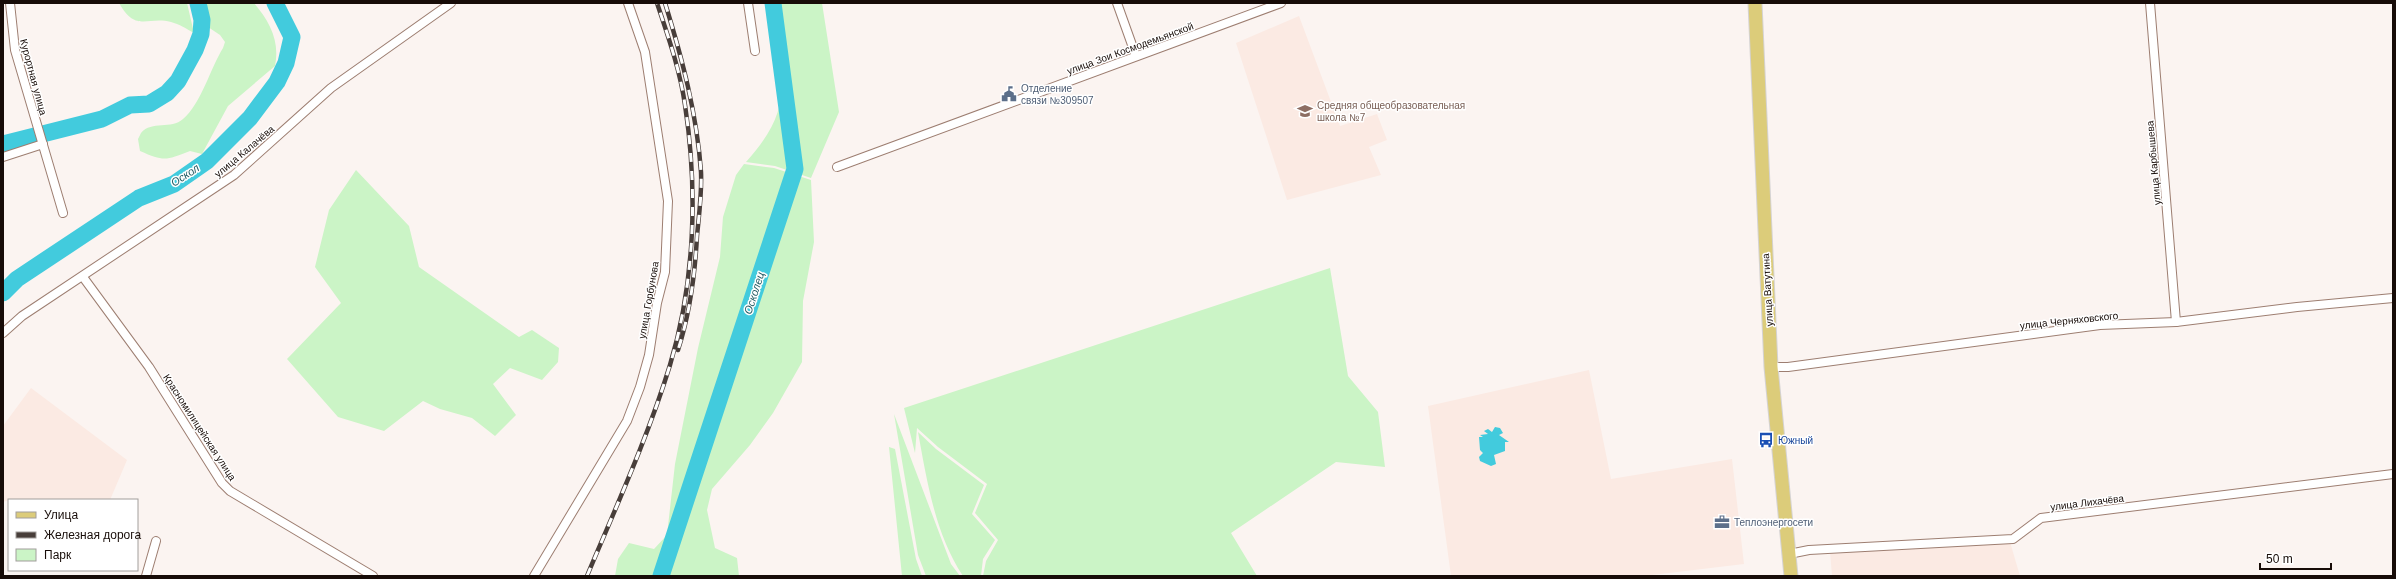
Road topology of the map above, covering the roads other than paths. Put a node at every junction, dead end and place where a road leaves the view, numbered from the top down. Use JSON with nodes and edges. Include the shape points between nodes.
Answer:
{"nodes":[{"id":1,"x":10,"y":3,"type":"edge"},
{"id":2,"x":452,"y":3,"type":"edge"},
{"id":3,"x":628,"y":3,"type":"edge"},
{"id":4,"x":748,"y":3,"type":"edge"},
{"id":5,"x":1117,"y":3,"type":"edge"},
{"id":6,"x":1281,"y":3,"type":"edge"},
{"id":7,"x":1755,"y":3,"type":"edge"},
{"id":8,"x":2150,"y":3,"type":"edge"},
{"id":9,"x":755,"y":51,"type":"dead end"},
{"id":10,"x":1136,"y":56,"type":"junction"},
{"id":11,"x":41,"y":138,"type":"junction"},
{"id":12,"x":3,"y":157,"type":"edge"},
{"id":13,"x":837,"y":167,"type":"dead end"},
{"id":14,"x":63,"y":213,"type":"dead end"},
{"id":15,"x":83,"y":277,"type":"junction"},
{"id":16,"x":2393,"y":298,"type":"edge"},
{"id":17,"x":2176,"y":322,"type":"junction"},
{"id":18,"x":3,"y":333,"type":"edge"},
{"id":19,"x":1771,"y":367,"type":"junction"},
{"id":20,"x":2393,"y":474,"type":"edge"},
{"id":21,"x":156,"y":541,"type":"dead end"},
{"id":22,"x":1789,"y":554,"type":"junction"},
{"id":23,"x":146,"y":576,"type":"edge"},
{"id":24,"x":373,"y":576,"type":"edge"},
{"id":25,"x":534,"y":576,"type":"edge"},
{"id":26,"x":1790,"y":576,"type":"edge"}],
"edges":[{"from":1,"to":11,"type":"street","name":"Курортная улица","via":[[15,50]]},
{"from":2,"to":15,"type":"street","name":"улица Калачёва","via":[[331,88],[234,175]]},
{"from":3,"to":25,"type":"street","name":"улица Горбунова","via":[[645,52],[668,201],[665,272],[647,362],[627,421]]},
{"from":4,"to":9,"type":"street"},
{"from":5,"to":10,"type":"street"},
{"from":6,"to":10,"type":"street","name":"улица Зои Космодемьянской"},
{"from":7,"to":19,"type":"main road","name":"улица Ватутина"},
{"from":8,"to":17,"type":"street","name":"улица Карбышева"},
{"from":10,"to":13,"type":"street","name":"улица Зои Космодемьянской"},
{"from":11,"to":12,"type":"street"},
{"from":11,"to":14,"type":"street","name":"Курортная улица"},
{"from":15,"to":18,"type":"street","name":"улица Калачёва","via":[[22,316]]},
{"from":15,"to":24,"type":"street","name":"Красномилицейская улица","via":[[150,367],[230,491]]},
{"from":16,"to":17,"type":"street","name":"улица Черняховского"},
{"from":17,"to":19,"type":"street","name":"улица Черняховского","via":[[2100,325],[1796,366]]},
{"from":19,"to":22,"type":"main road","name":"улица Ватутина"},
{"from":20,"to":22,"type":"street","name":"улица Лихачёва","via":[[2041,518],[2013,539],[1809,550]]},
{"from":21,"to":23,"type":"street"},
{"from":22,"to":26,"type":"main road","name":"улица Ватутина"}]}
